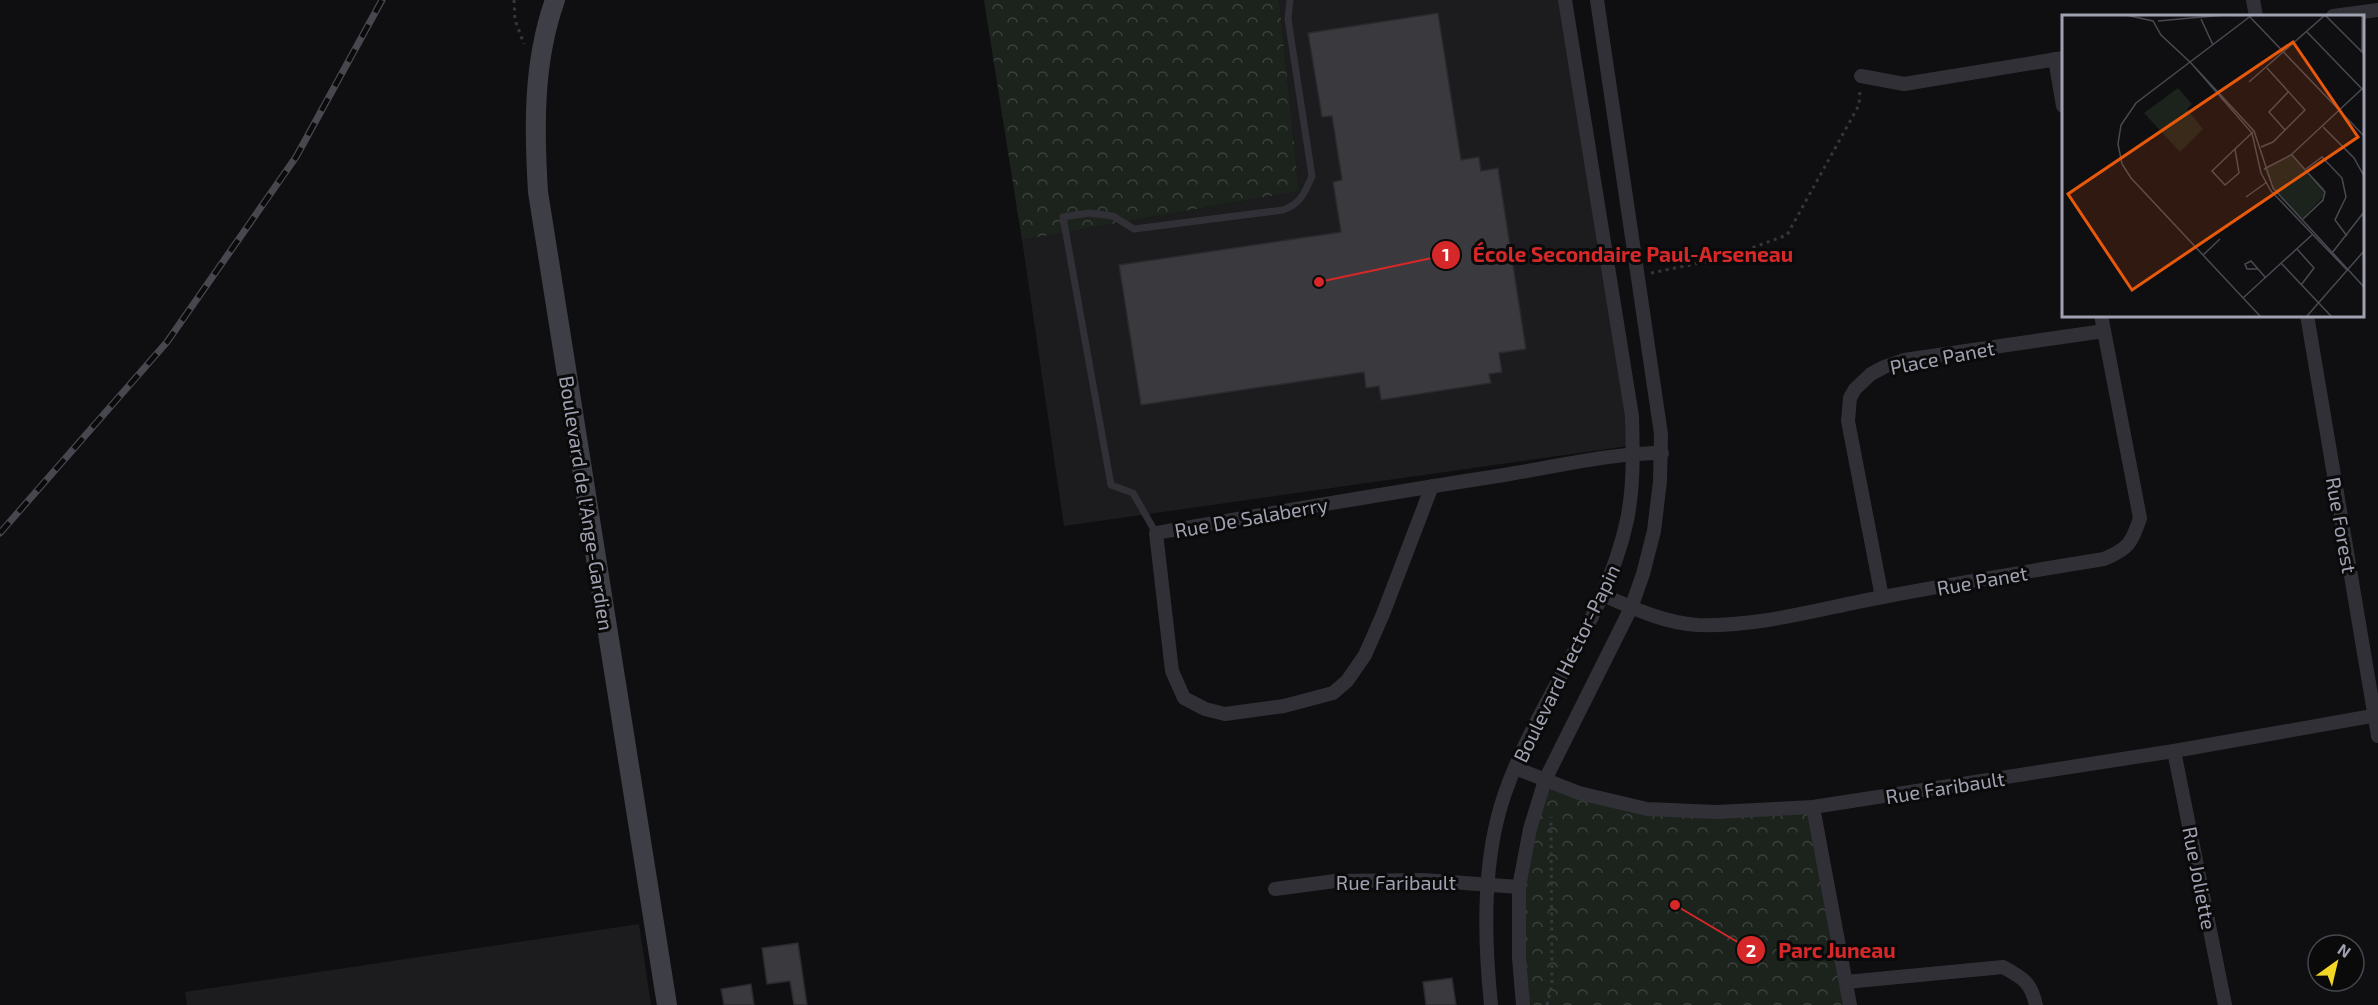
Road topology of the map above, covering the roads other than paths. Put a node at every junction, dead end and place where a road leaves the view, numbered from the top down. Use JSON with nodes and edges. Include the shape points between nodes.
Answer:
{"nodes":[{"id":1,"x":555,"y":0,"type":"edge"},
{"id":2,"x":1290,"y":0,"type":"edge"},
{"id":3,"x":1565,"y":0,"type":"edge"},
{"id":4,"x":1597,"y":0,"type":"edge"},
{"id":5,"x":2253,"y":0,"type":"edge"},
{"id":6,"x":2378,"y":10,"type":"edge"},
{"id":7,"x":2256,"y":15,"type":"edge"},
{"id":8,"x":2340,"y":15,"type":"edge"},
{"id":9,"x":2059,"y":58,"type":"edge"},
{"id":10,"x":1861,"y":76,"type":"road end"},
{"id":11,"x":2062,"y":94,"type":"edge"},
{"id":12,"x":2101,"y":316,"type":"edge"},
{"id":13,"x":2307,"y":316,"type":"edge"},
{"id":14,"x":2103,"y":331,"type":"junction"},
{"id":15,"x":1633,"y":453,"type":"junction"},
{"id":16,"x":1662,"y":453,"type":"junction"},
{"id":17,"x":1432,"y":486,"type":"junction"},
{"id":18,"x":1156,"y":533,"type":"junction"},
{"id":19,"x":1603,"y":594,"type":"junction"},
{"id":20,"x":1882,"y":597,"type":"junction"},
{"id":21,"x":1631,"y":608,"type":"junction"},
{"id":22,"x":2376,"y":716,"type":"edge"},
{"id":23,"x":2378,"y":736,"type":"edge"},
{"id":24,"x":2174,"y":751,"type":"junction"},
{"id":25,"x":1515,"y":768,"type":"junction"},
{"id":26,"x":1545,"y":780,"type":"junction"},
{"id":27,"x":1813,"y":807,"type":"junction"},
{"id":28,"x":1488,"y":884,"type":"junction"},
{"id":29,"x":1519,"y":886,"type":"junction"},
{"id":30,"x":1275,"y":889,"type":"dead end"},
{"id":31,"x":1846,"y":982,"type":"junction"},
{"id":32,"x":667,"y":1005,"type":"edge"},
{"id":33,"x":1491,"y":1005,"type":"edge"},
{"id":34,"x":1523,"y":1005,"type":"edge"},
{"id":35,"x":1850,"y":1005,"type":"edge"},
{"id":36,"x":2036,"y":1005,"type":"edge"},
{"id":37,"x":2225,"y":1005,"type":"edge"}],
"edges":[{"from":1,"to":32,"type":"main road","name":"Boulevard de l'Ange-Gardien","via":[[541,51],[535,95],[538,192]]},
{"from":2,"to":18,"type":"lane","via":[[1288,19],[1312,176],[1295,206],[1134,230],[1113,216],[1089,213],[1063,217],[1111,485],[1133,493]]},
{"from":3,"to":15,"type":"street","name":"Boulevard Hector-Papin","via":[[1632,416]]},
{"from":4,"to":16,"type":"street","name":"Boulevard Hector-Papin"},
{"from":5,"to":7,"type":"street"},
{"from":6,"to":8,"type":"street"},
{"from":9,"to":10,"type":"street","via":[[1904,84]]},
{"from":9,"to":11,"type":"street"},
{"from":12,"to":14,"type":"street","name":"Rue Panet"},
{"from":13,"to":22,"type":"street","name":"Rue Forest"},
{"from":14,"to":20,"type":"street","name":"Place Panet","via":[[1904,360],[1871,374],[1855,389],[1848,421]]},
{"from":14,"to":20,"type":"street","name":"Rue Panet","via":[[2140,518],[2124,550],[2104,558]]},
{"from":15,"to":16,"type":"street","name":"Rue De Salaberry"},
{"from":15,"to":17,"type":"street","name":"Rue De Salaberry"},
{"from":15,"to":19,"type":"street","name":"Boulevard Hector-Papin","via":[[1628,518]]},
{"from":16,"to":21,"type":"street","name":"Boulevard Hector-Papin","via":[[1654,531]]},
{"from":17,"to":18,"type":"street","name":"Rue De Salaberry"},
{"from":17,"to":18,"type":"street","name":"Rue De Salaberry","via":[[1383,614],[1353,673],[1333,693],[1284,706],[1225,714],[1184,698],[1172,671]]},
{"from":19,"to":21,"type":"street","name":"Rue Panet"},
{"from":19,"to":25,"type":"street","name":"Boulevard Hector-Papin"},
{"from":20,"to":21,"type":"street","name":"Rue Panet","via":[[1740,624],[1696,625]]},
{"from":21,"to":26,"type":"street","name":"Boulevard Hector-Papin"},
{"from":22,"to":23,"type":"street","name":"Rue Forest"},
{"from":22,"to":24,"type":"street","name":"Rue Faribault"},
{"from":24,"to":27,"type":"street","name":"Rue Faribault"},
{"from":24,"to":37,"type":"street","name":"Rue Joliette"},
{"from":25,"to":26,"type":"street","name":"Rue Faribault"},
{"from":25,"to":28,"type":"street","name":"Boulevard Hector-Papin","via":[[1500,814]]},
{"from":26,"to":27,"type":"street","name":"Rue Faribault","via":[[1579,793],[1647,809],[1717,812]]},
{"from":26,"to":29,"type":"street","name":"Boulevard Hector-Papin"},
{"from":27,"to":31,"type":"street"},
{"from":28,"to":29,"type":"street","name":"Rue Faribault"},
{"from":28,"to":30,"type":"street","name":"Rue Faribault","via":[[1335,881]]},
{"from":28,"to":33,"type":"street","name":"Boulevard Hector-Papin","via":[[1487,970]]},
{"from":29,"to":34,"type":"street","name":"Boulevard Hector-Papin"},
{"from":31,"to":35,"type":"street"},
{"from":31,"to":36,"type":"street","via":[[2003,967],[2021,976],[2033,990]]}]}
